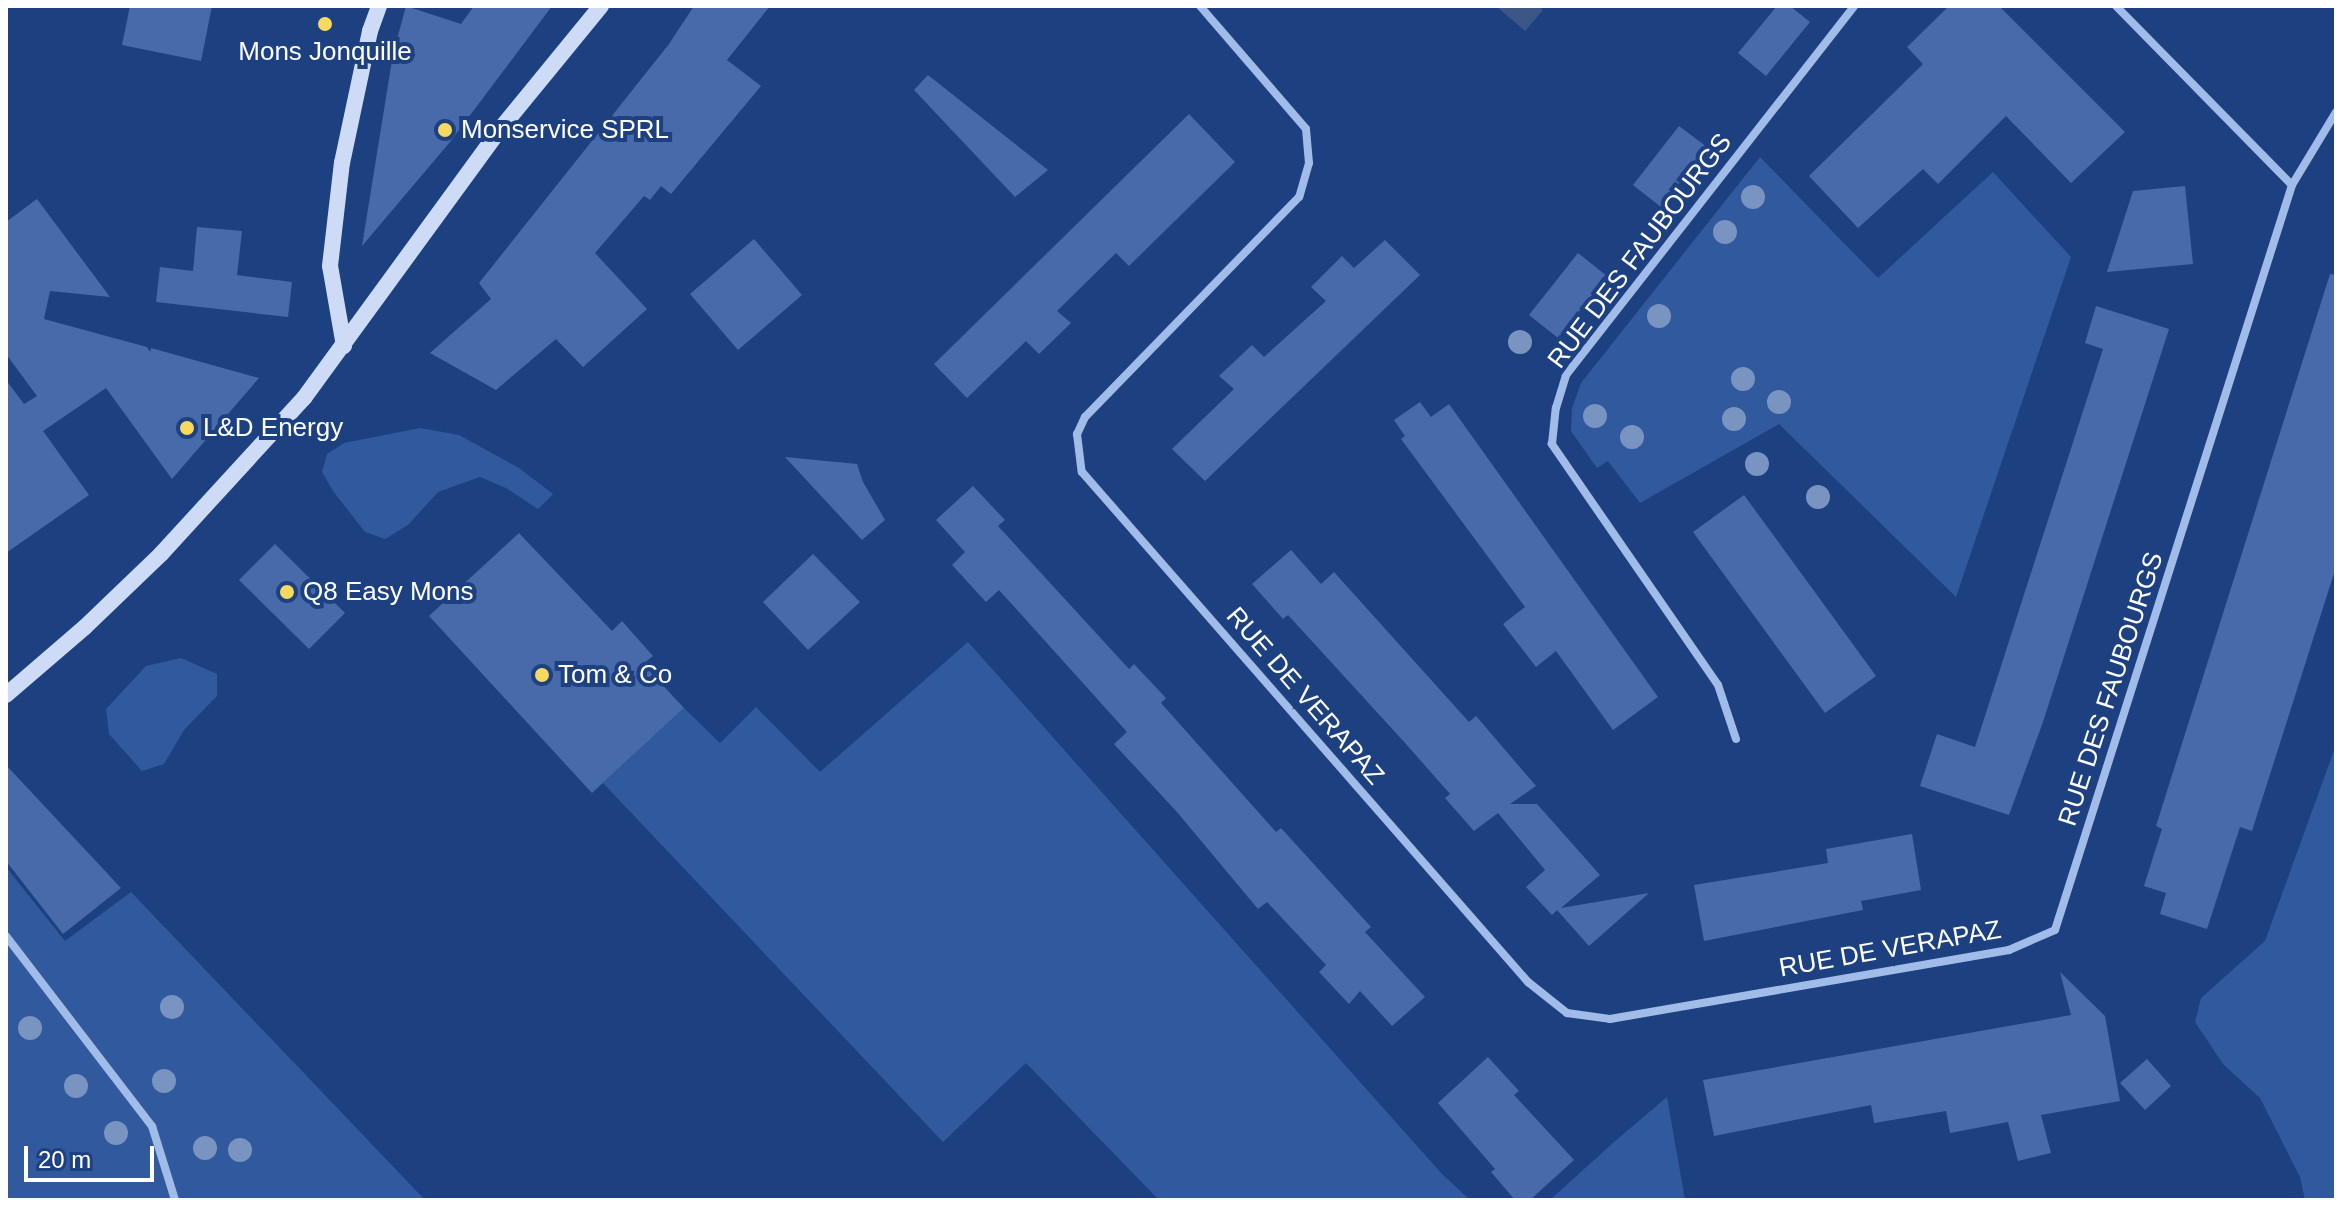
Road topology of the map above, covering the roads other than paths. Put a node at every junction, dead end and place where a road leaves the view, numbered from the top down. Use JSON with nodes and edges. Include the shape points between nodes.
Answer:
{"nodes":[{"id":1,"x":379,"y":6,"type":"edge"},
{"id":2,"x":601,"y":6,"type":"edge"},
{"id":3,"x":1200,"y":6,"type":"edge"},
{"id":4,"x":1854,"y":6,"type":"edge"},
{"id":5,"x":2116,"y":6,"type":"edge"},
{"id":6,"x":2336,"y":112,"type":"edge"},
{"id":7,"x":2292,"y":185,"type":"junction"},
{"id":8,"x":344,"y":346,"type":"junction"},
{"id":9,"x":6,"y":695,"type":"edge"},
{"id":10,"x":1736,"y":739,"type":"dead end"},
{"id":11,"x":2055,"y":930,"type":"joint"},
{"id":12,"x":6,"y":936,"type":"edge"},
{"id":13,"x":175,"y":1200,"type":"edge"}],
"edges":[{"from":1,"to":8,"type":"main road","via":[[342,163],[330,266]]},
{"from":2,"to":8,"type":"main road","via":[[497,133]]},
{"from":3,"to":11,"type":"street","name":"RUE DE VERAPAZ","via":[[1306,129],[1309,163],[1299,197],[1085,417],[1077,434],[1082,472],[1528,982],[1567,1013],[1610,1019],[2009,950]]},
{"from":4,"to":10,"type":"street","name":"RUE DES FAUBOURGS","via":[[1566,375],[1556,408],[1552,444],[1718,685]]},
{"from":5,"to":7,"type":"street"},
{"from":6,"to":7,"type":"street","name":"RUE DES FAUBOURGS"},
{"from":7,"to":11,"type":"street","name":"RUE DES FAUBOURGS"},
{"from":8,"to":9,"type":"main road","via":[[304,398],[161,554]]},
{"from":12,"to":13,"type":"street","via":[[152,1126]]}]}
